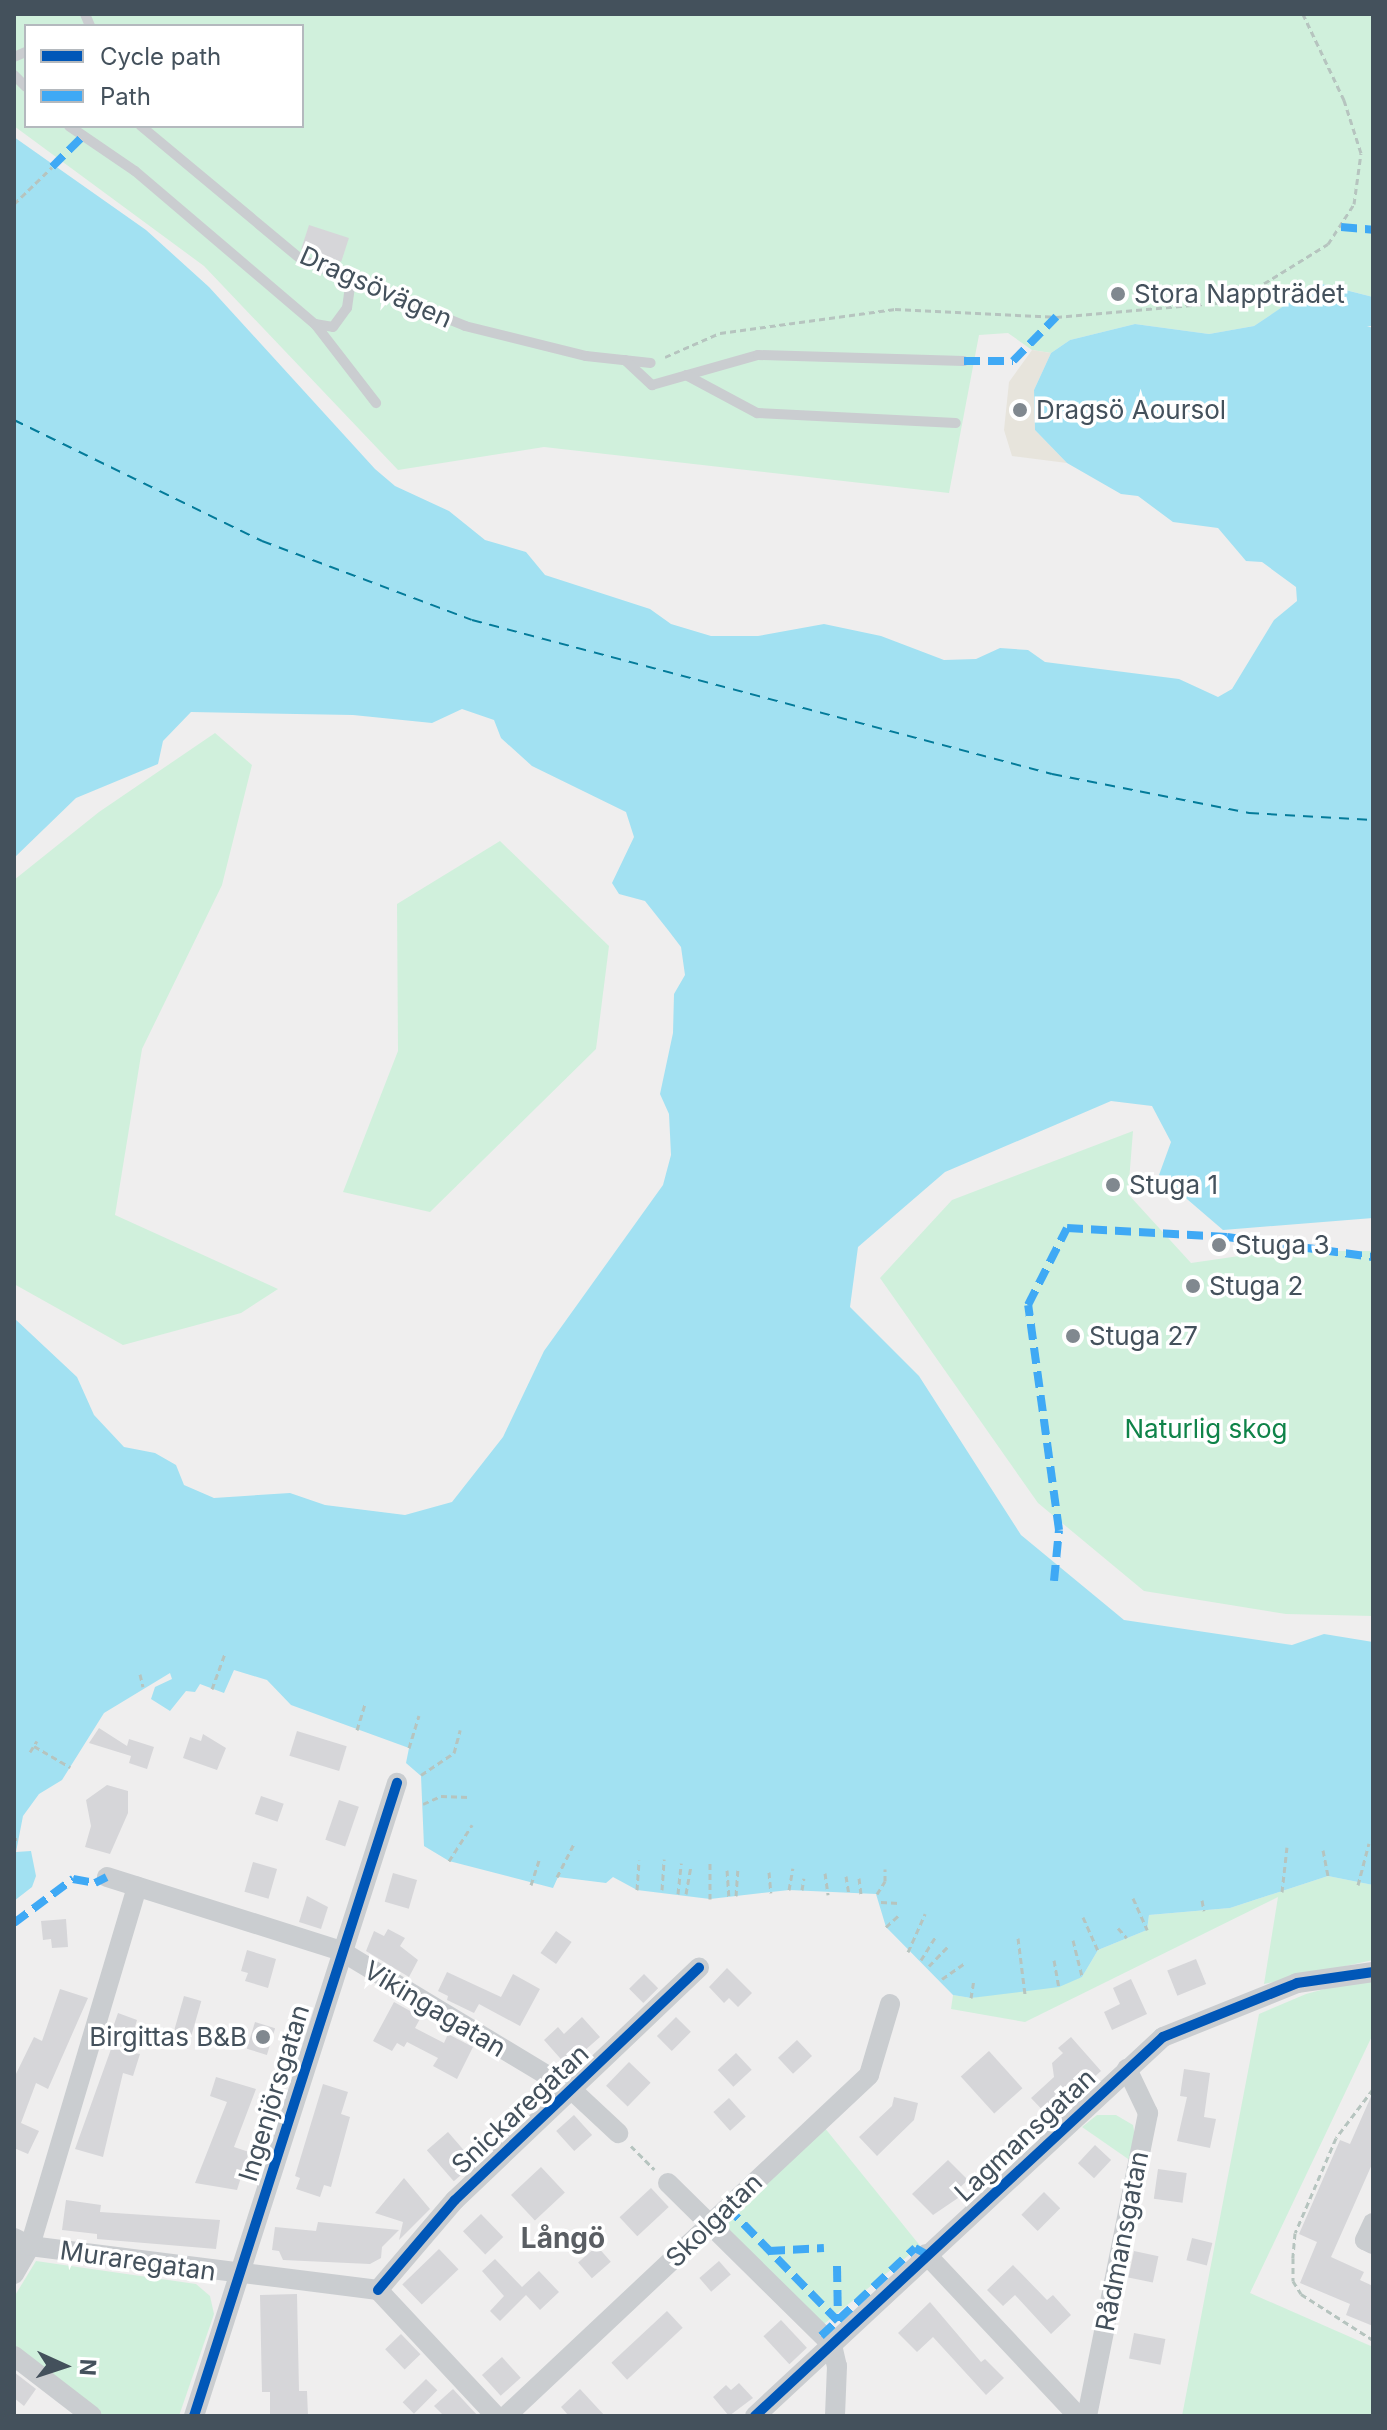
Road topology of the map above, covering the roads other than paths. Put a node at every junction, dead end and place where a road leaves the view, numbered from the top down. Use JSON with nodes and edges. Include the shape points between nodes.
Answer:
{"nodes":[{"id":1,"x":72,"y":128,"type":"edge"},
{"id":2,"x":143,"y":128,"type":"edge"},
{"id":3,"x":351,"y":280,"type":"junction"},
{"id":4,"x":315,"y":324,"type":"junction"},
{"id":5,"x":625,"y":360,"type":"junction"},
{"id":6,"x":964,"y":361,"type":"dead end"},
{"id":7,"x":651,"y":363,"type":"road end"},
{"id":8,"x":686,"y":375,"type":"junction"},
{"id":9,"x":376,"y":403,"type":"dead end"},
{"id":10,"x":956,"y":423,"type":"dead end"},
{"id":11,"x":397,"y":1783,"type":"dead end"},
{"id":12,"x":107,"y":1877,"type":"dead end"},
{"id":13,"x":137,"y":1887,"type":"junction"},
{"id":14,"x":341,"y":1951,"type":"junction"},
{"id":15,"x":699,"y":1968,"type":"dead end"},
{"id":16,"x":1373,"y":1972,"type":"edge"},
{"id":17,"x":890,"y":2004,"type":"dead end"},
{"id":18,"x":1127,"y":2069,"type":"junction"},
{"id":19,"x":573,"y":2091,"type":"junction"},
{"id":20,"x":618,"y":2133,"type":"road end"},
{"id":21,"x":668,"y":2183,"type":"road end"},
{"id":22,"x":711,"y":2223,"type":"junction"},
{"id":23,"x":1373,"y":2223,"type":"edge"},
{"id":24,"x":22,"y":2242,"type":"edge"},
{"id":25,"x":1373,"y":2244,"type":"edge"},
{"id":26,"x":926,"y":2254,"type":"junction"},
{"id":27,"x":14,"y":2274,"type":"edge"},
{"id":28,"x":241,"y":2275,"type":"junction"},
{"id":29,"x":378,"y":2290,"type":"junction"},
{"id":30,"x":832,"y":2345,"type":"junction"},
{"id":31,"x":14,"y":2356,"type":"edge"},
{"id":32,"x":199,"y":2414,"type":"edge"},
{"id":33,"x":92,"y":2416,"type":"edge"},
{"id":34,"x":496,"y":2416,"type":"edge"},
{"id":35,"x":506,"y":2416,"type":"edge"},
{"id":36,"x":755,"y":2416,"type":"edge"},
{"id":37,"x":835,"y":2416,"type":"edge"},
{"id":38,"x":1078,"y":2416,"type":"edge"},
{"id":39,"x":1087,"y":2416,"type":"edge"}],
"edges":[{"from":1,"to":4,"type":"lane","via":[[135,171]]},
{"from":2,"to":3,"type":"lane","name":"Dragsövägen","via":[[302,260]]},
{"from":3,"to":4,"type":"lane","via":[[347,308],[333,327]]},
{"from":3,"to":5,"type":"lane","name":"Dragsövägen","via":[[465,326],[586,356]]},
{"from":4,"to":9,"type":"lane"},
{"from":5,"to":7,"type":"lane","name":"Dragsövägen"},
{"from":5,"to":8,"type":"lane","via":[[652,385]]},
{"from":6,"to":8,"type":"lane","via":[[758,355]]},
{"from":8,"to":10,"type":"lane","via":[[757,413]]},
{"from":11,"to":14,"type":"street","name":"Ingenjörsgatan"},
{"from":12,"to":13,"type":"street","name":"Vikingagatan"},
{"from":13,"to":14,"type":"street","name":"Vikingagatan"},
{"from":13,"to":24,"type":"street"},
{"from":14,"to":19,"type":"street","name":"Vikingagatan"},
{"from":14,"to":28,"type":"street","name":"Ingenjörsgatan"},
{"from":15,"to":19,"type":"street","name":"Snickaregatan"},
{"from":16,"to":18,"type":"street","name":"Lagmansgatan","via":[[1297,1983],[1163,2037]]},
{"from":17,"to":22,"type":"street","name":"Skolgatan","via":[[869,2075]]},
{"from":18,"to":26,"type":"street","name":"Lagmansgatan"},
{"from":18,"to":39,"type":"street","name":"Rådmansgatan","via":[[1148,2113]]},
{"from":19,"to":20,"type":"street","name":"Vikingagatan"},
{"from":19,"to":29,"type":"street","name":"Snickaregatan","via":[[455,2200]]},
{"from":21,"to":22,"type":"street"},
{"from":22,"to":30,"type":"street"},
{"from":22,"to":35,"type":"street","name":"Skolgatan"},
{"from":23,"to":25,"type":"street","via":[[1365,2240]]},
{"from":24,"to":27,"type":"street"},
{"from":24,"to":28,"type":"street","name":"Muraregatan"},
{"from":26,"to":30,"type":"street","name":"Lagmansgatan"},
{"from":26,"to":38,"type":"street"},
{"from":28,"to":29,"type":"street","name":"Muraregatan"},
{"from":28,"to":32,"type":"street","name":"Ingenjörsgatan"},
{"from":29,"to":34,"type":"street"},
{"from":30,"to":36,"type":"street","name":"Lagmansgatan"},
{"from":30,"to":37,"type":"street","via":[[837,2366]]},
{"from":31,"to":33,"type":"street"}]}
